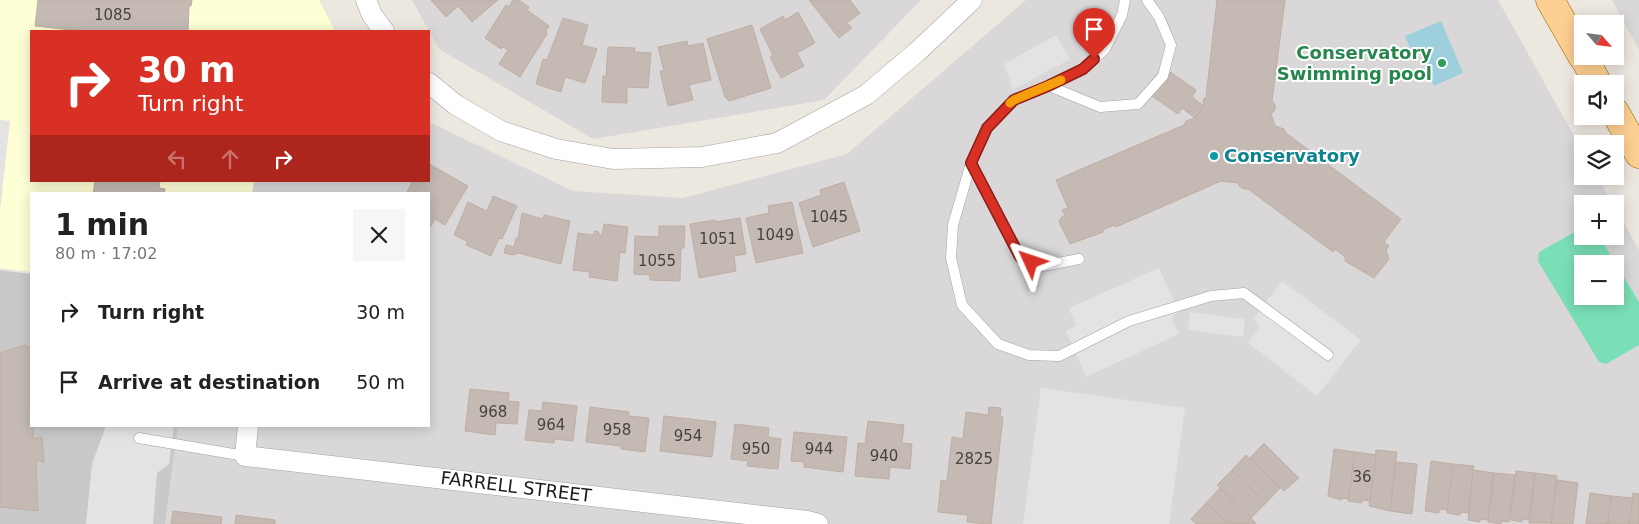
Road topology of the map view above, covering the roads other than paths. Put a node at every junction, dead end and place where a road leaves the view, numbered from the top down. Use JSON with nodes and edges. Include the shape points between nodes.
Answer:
{"nodes":[{"id":1,"x":366,"y":0,"type":"edge"},
{"id":2,"x":972,"y":0,"type":"edge"},
{"id":3,"x":1125,"y":0,"type":"edge"},
{"id":4,"x":1147,"y":0,"type":"edge"},
{"id":5,"x":1550,"y":0,"type":"edge"},
{"id":6,"x":383,"y":30,"type":"edge"},
{"id":7,"x":1574,"y":41,"type":"edge"},
{"id":8,"x":430,"y":84,"type":"edge"},
{"id":9,"x":1048,"y":86,"type":"junction"},
{"id":10,"x":1622,"y":125,"type":"edge"},
{"id":11,"x":1639,"y":154,"type":"edge"},
{"id":12,"x":971,"y":163,"type":"junction"},
{"id":13,"x":1079,"y":259,"type":"dead end"},
{"id":14,"x":1328,"y":355,"type":"dead end"},
{"id":15,"x":248,"y":427,"type":"edge"},
{"id":16,"x":139,"y":438,"type":"dead end"},
{"id":17,"x":245,"y":456,"type":"junction"},
{"id":18,"x":818,"y":524,"type":"edge"}],
"edges":[{"from":1,"to":6,"type":"street","via":[[372,16]]},
{"from":2,"to":8,"type":"street","via":[[866,95],[777,143],[702,157],[613,159],[556,149],[500,131],[456,105]]},
{"from":3,"to":9,"type":"lane","via":[[1122,15],[1105,49],[1083,69]]},
{"from":4,"to":9,"type":"lane","via":[[1159,17],[1171,45],[1162,76],[1138,104],[1100,107]]},
{"from":5,"to":7,"type":"main road"},
{"from":9,"to":12,"type":"lane","via":[[1014,100],[987,128]]},
{"from":10,"to":11,"type":"main road"},
{"from":12,"to":13,"type":"lane","via":[[1020,257],[1042,266]]},
{"from":12,"to":14,"type":"lane","via":[[953,225],[951,258],[962,304],[998,344],[1030,355],[1059,356],[1129,321],[1211,296],[1244,293]]},
{"from":15,"to":17,"type":"street"},
{"from":16,"to":17,"type":"lane"},
{"from":17,"to":18,"type":"street","name":"FARRELL STREET"}]}
